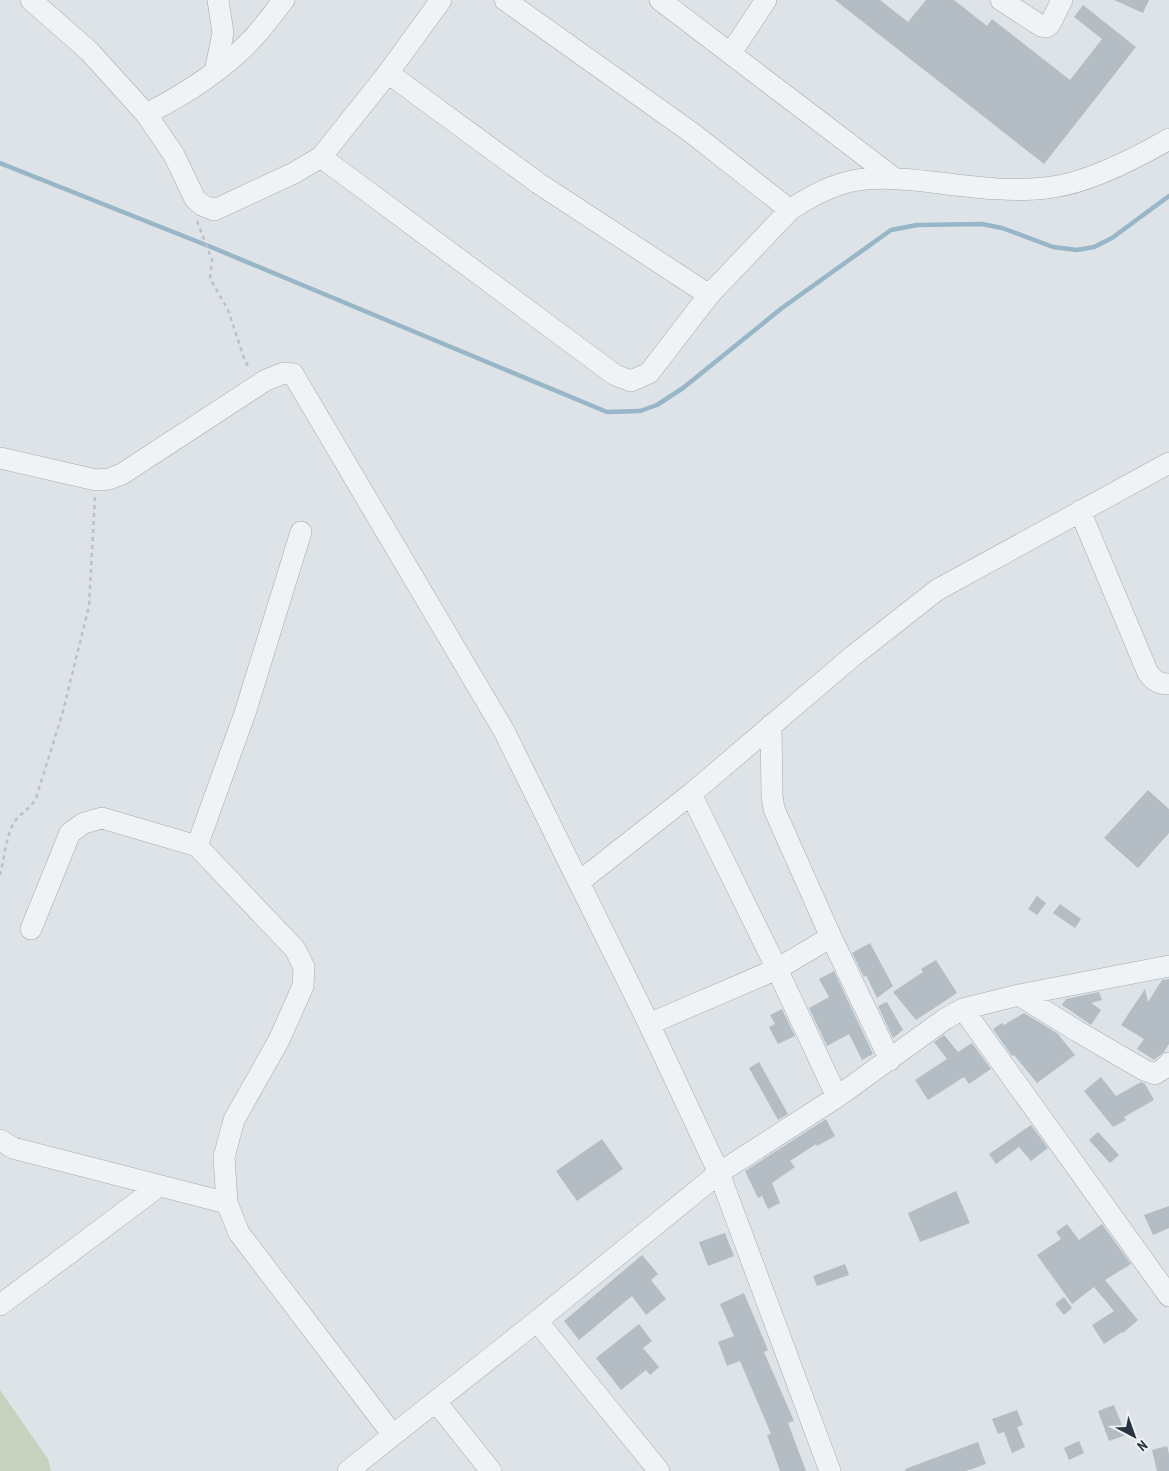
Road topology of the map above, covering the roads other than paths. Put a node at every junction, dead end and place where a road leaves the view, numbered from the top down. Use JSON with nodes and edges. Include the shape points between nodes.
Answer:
{"nodes":[{"id":1,"x":31,"y":0,"type":"edge"},
{"id":2,"x":218,"y":0,"type":"edge"},
{"id":3,"x":284,"y":0,"type":"edge"},
{"id":4,"x":441,"y":0,"type":"edge"},
{"id":5,"x":504,"y":0,"type":"edge"},
{"id":6,"x":660,"y":0,"type":"edge"},
{"id":7,"x":766,"y":0,"type":"edge"},
{"id":8,"x":1002,"y":0,"type":"edge"},
{"id":9,"x":1062,"y":0,"type":"edge"},
{"id":10,"x":731,"y":53,"type":"junction"},
{"id":11,"x":388,"y":73,"type":"junction"},
{"id":12,"x":209,"y":77,"type":"junction"},
{"id":13,"x":146,"y":114,"type":"junction"},
{"id":14,"x":1169,"y":139,"type":"edge"},
{"id":15,"x":320,"y":158,"type":"junction"},
{"id":16,"x":894,"y":178,"type":"junction"},
{"id":17,"x":790,"y":210,"type":"junction"},
{"id":18,"x":709,"y":295,"type":"junction"},
{"id":19,"x":0,"y":458,"type":"edge"},
{"id":20,"x":1169,"y":463,"type":"edge"},
{"id":21,"x":1080,"y":511,"type":"junction"},
{"id":22,"x":301,"y":532,"type":"dead end"},
{"id":23,"x":1169,"y":684,"type":"edge"},
{"id":24,"x":771,"y":725,"type":"junction"},
{"id":25,"x":691,"y":794,"type":"junction"},
{"id":26,"x":197,"y":846,"type":"junction"},
{"id":27,"x":580,"y":882,"type":"junction"},
{"id":28,"x":31,"y":929,"type":"dead end"},
{"id":29,"x":831,"y":937,"type":"junction"},
{"id":30,"x":1169,"y":966,"type":"edge"},
{"id":31,"x":778,"y":969,"type":"junction"},
{"id":32,"x":1019,"y":995,"type":"junction"},
{"id":33,"x":963,"y":1009,"type":"junction"},
{"id":34,"x":649,"y":1024,"type":"junction"},
{"id":35,"x":890,"y":1060,"type":"junction"},
{"id":36,"x":1169,"y":1063,"type":"edge"},
{"id":37,"x":837,"y":1097,"type":"junction"},
{"id":38,"x":0,"y":1140,"type":"edge"},
{"id":39,"x":719,"y":1173,"type":"junction"},
{"id":40,"x":159,"y":1186,"type":"junction"},
{"id":41,"x":227,"y":1203,"type":"junction"},
{"id":42,"x":1169,"y":1296,"type":"edge"},
{"id":43,"x":0,"y":1304,"type":"edge"},
{"id":44,"x":537,"y":1321,"type":"junction"},
{"id":45,"x":436,"y":1402,"type":"junction"},
{"id":46,"x":393,"y":1436,"type":"junction"},
{"id":47,"x":348,"y":1471,"type":"edge"},
{"id":48,"x":491,"y":1471,"type":"edge"},
{"id":49,"x":659,"y":1471,"type":"edge"},
{"id":50,"x":830,"y":1471,"type":"edge"}],
"edges":[{"from":1,"to":13,"type":"street","via":[[89,51]]},
{"from":2,"to":12,"type":"street","via":[[223,34]]},
{"from":3,"to":12,"type":"street","via":[[255,36]]},
{"from":4,"to":11,"type":"street"},
{"from":5,"to":17,"type":"street","via":[[692,134]]},
{"from":6,"to":10,"type":"street"},
{"from":7,"to":10,"type":"street"},
{"from":8,"to":9,"type":"street","via":[[1046,27]]},
{"from":10,"to":16,"type":"street"},
{"from":11,"to":15,"type":"street"},
{"from":11,"to":18,"type":"street","via":[[538,183]]},
{"from":12,"to":13,"type":"street"},
{"from":13,"to":15,"type":"street","via":[[174,154],[195,199],[214,210]]},
{"from":14,"to":16,"type":"street","via":[[1079,181],[1054,187],[1010,190]]},
{"from":15,"to":18,"type":"street","via":[[615,375],[631,381],[649,373]]},
{"from":16,"to":17,"type":"street","via":[[852,181],[828,188]]},
{"from":17,"to":18,"type":"street"},
{"from":19,"to":27,"type":"street","via":[[96,480],[109,479],[122,474],[269,379],[284,373],[293,374],[504,731]]},
{"from":20,"to":21,"type":"street"},
{"from":21,"to":23,"type":"street","via":[[1148,673],[1160,684]]},
{"from":21,"to":24,"type":"street","via":[[937,590]]},
{"from":22,"to":26,"type":"street","via":[[245,713]]},
{"from":24,"to":25,"type":"street"},
{"from":24,"to":29,"type":"street","via":[[774,809]]},
{"from":25,"to":27,"type":"street"},
{"from":25,"to":31,"type":"street"},
{"from":26,"to":28,"type":"street","via":[[102,818],[84,823],[70,833]]},
{"from":26,"to":41,"type":"street","via":[[295,949],[304,967],[303,986],[279,1040],[234,1120],[224,1157]]},
{"from":27,"to":34,"type":"street"},
{"from":29,"to":31,"type":"street"},
{"from":29,"to":35,"type":"street"},
{"from":30,"to":32,"type":"street"},
{"from":31,"to":34,"type":"street"},
{"from":31,"to":37,"type":"street"},
{"from":32,"to":33,"type":"street"},
{"from":32,"to":36,"type":"street","via":[[1144,1070],[1156,1074]]},
{"from":33,"to":35,"type":"street"},
{"from":33,"to":42,"type":"street"},
{"from":34,"to":39,"type":"street"},
{"from":35,"to":37,"type":"street"},
{"from":37,"to":39,"type":"street"},
{"from":38,"to":40,"type":"street","via":[[13,1148]]},
{"from":39,"to":44,"type":"street"},
{"from":39,"to":50,"type":"street"},
{"from":40,"to":41,"type":"street"},
{"from":40,"to":43,"type":"street"},
{"from":41,"to":46,"type":"street","via":[[239,1233]]},
{"from":44,"to":45,"type":"street"},
{"from":44,"to":49,"type":"street"},
{"from":45,"to":46,"type":"street"},
{"from":45,"to":48,"type":"street"},
{"from":46,"to":47,"type":"street"}]}
